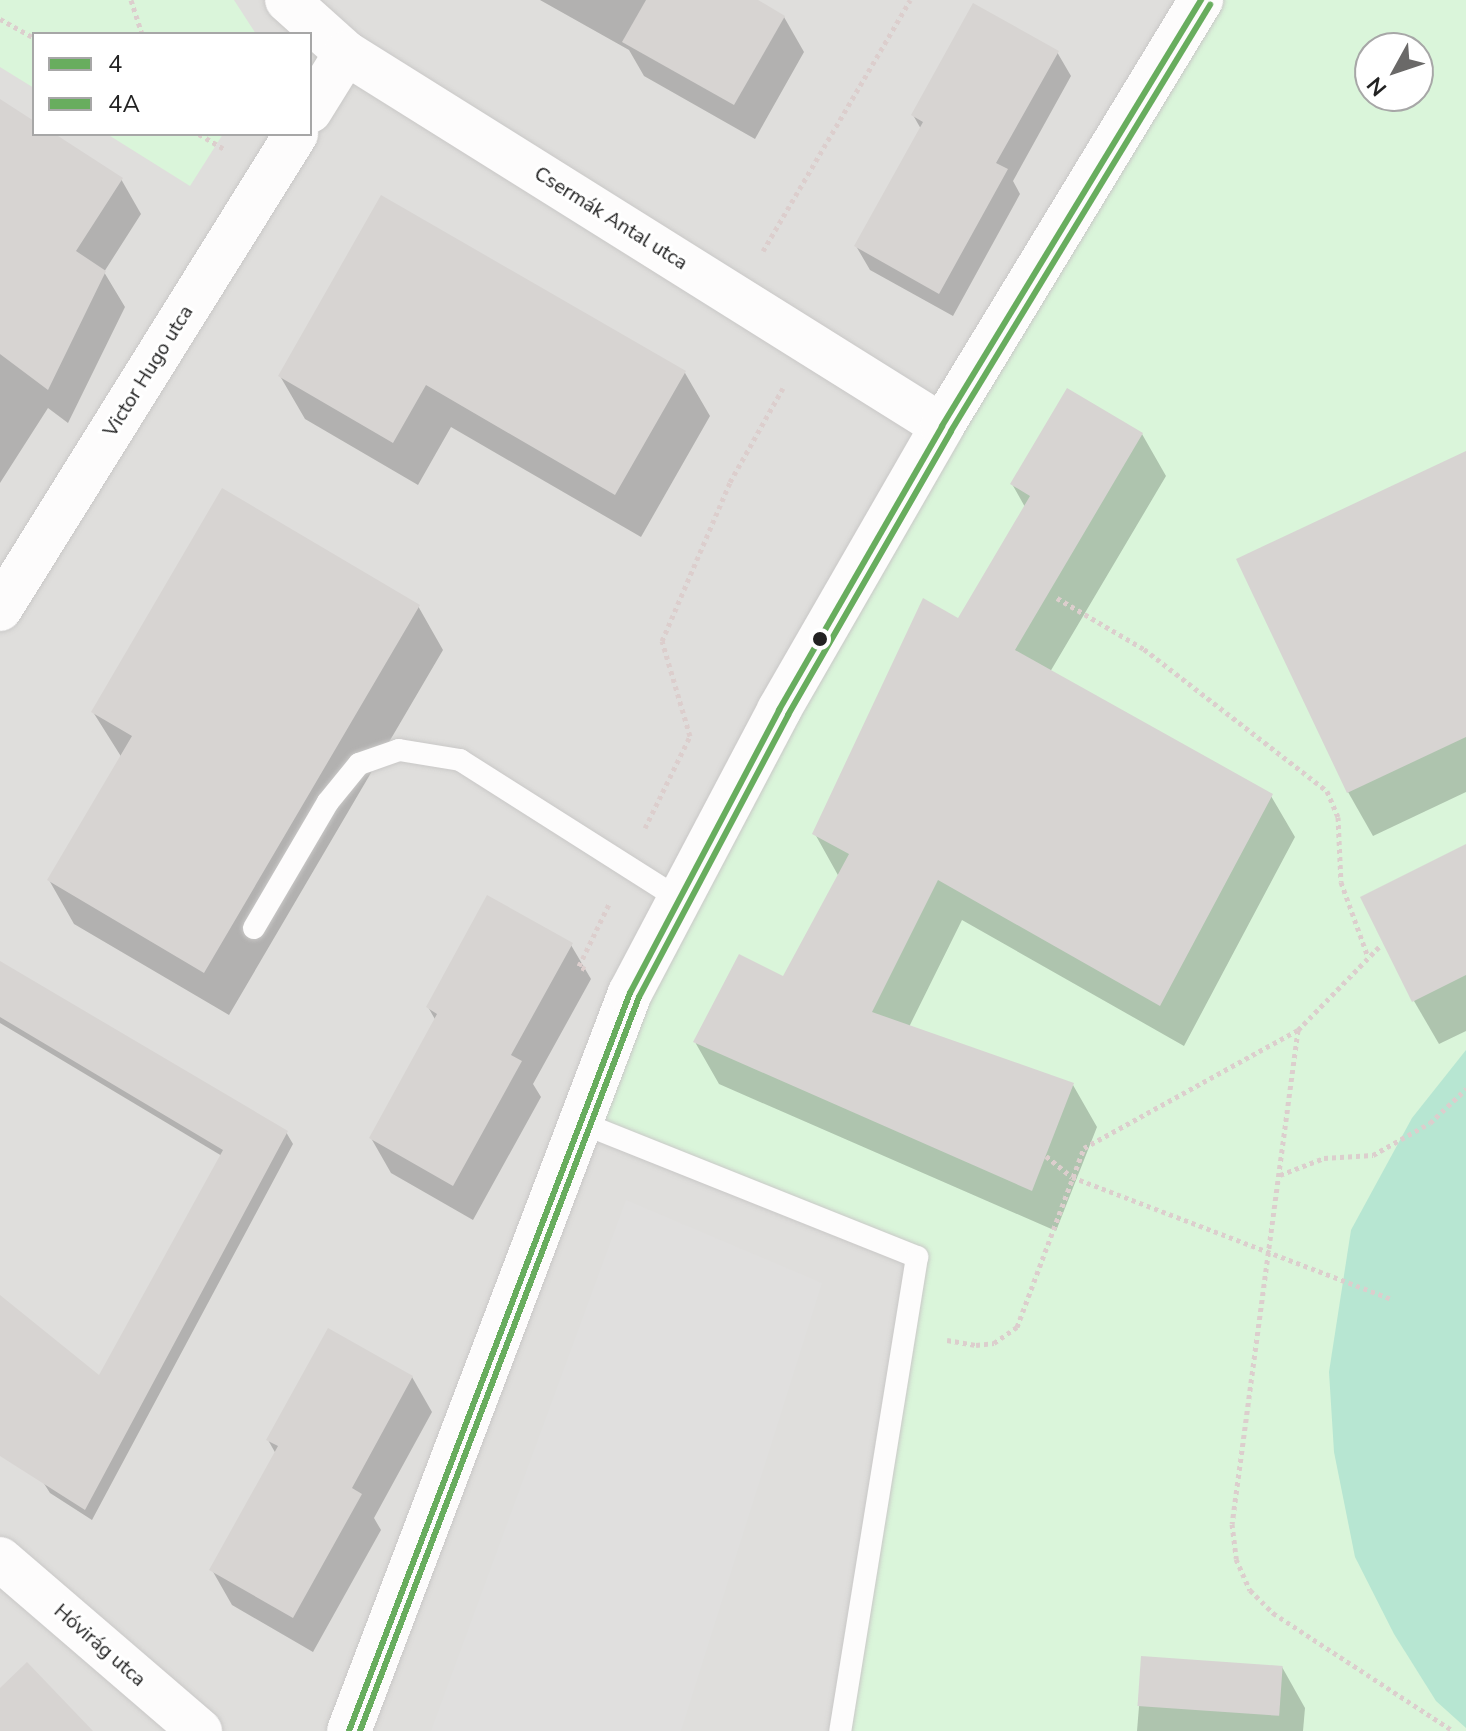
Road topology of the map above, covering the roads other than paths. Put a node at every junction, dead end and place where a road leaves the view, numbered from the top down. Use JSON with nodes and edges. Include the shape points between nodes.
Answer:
{"nodes":[{"id":1,"x":287,"y":0,"type":"edge"},
{"id":2,"x":1201,"y":0,"type":"edge"},
{"id":3,"x":346,"y":53,"type":"junction"},
{"id":4,"x":312,"y":108,"type":"edge"},
{"id":5,"x":295,"y":136,"type":"edge"},
{"id":6,"x":942,"y":426,"type":"junction"},
{"id":7,"x":0,"y":609,"type":"edge"},
{"id":8,"x":681,"y":900,"type":"junction"},
{"id":9,"x":254,"y":928,"type":"dead end"},
{"id":10,"x":582,"y":1123,"type":"junction"},
{"id":11,"x":0,"y":1559,"type":"edge"},
{"id":12,"x":200,"y":1731,"type":"edge"},
{"id":13,"x":349,"y":1731,"type":"edge"},
{"id":14,"x":840,"y":1731,"type":"edge"}],
"edges":[{"from":1,"to":3,"type":"street","name":"Csermák Antal utca"},
{"from":2,"to":6,"type":"street"},
{"from":3,"to":4,"type":"street"},
{"from":3,"to":6,"type":"street","name":"Csermák Antal utca"},
{"from":5,"to":7,"type":"street","name":"Victor Hugo utca"},
{"from":6,"to":8,"type":"street","via":[[779,710]]},
{"from":8,"to":9,"type":"lane","via":[[460,760],[399,750],[359,764],[328,802]]},
{"from":8,"to":10,"type":"street","via":[[630,993]]},
{"from":10,"to":13,"type":"street"},
{"from":10,"to":14,"type":"lane","via":[[917,1257]]},
{"from":11,"to":12,"type":"street","name":"Hóvirág utca"}]}
